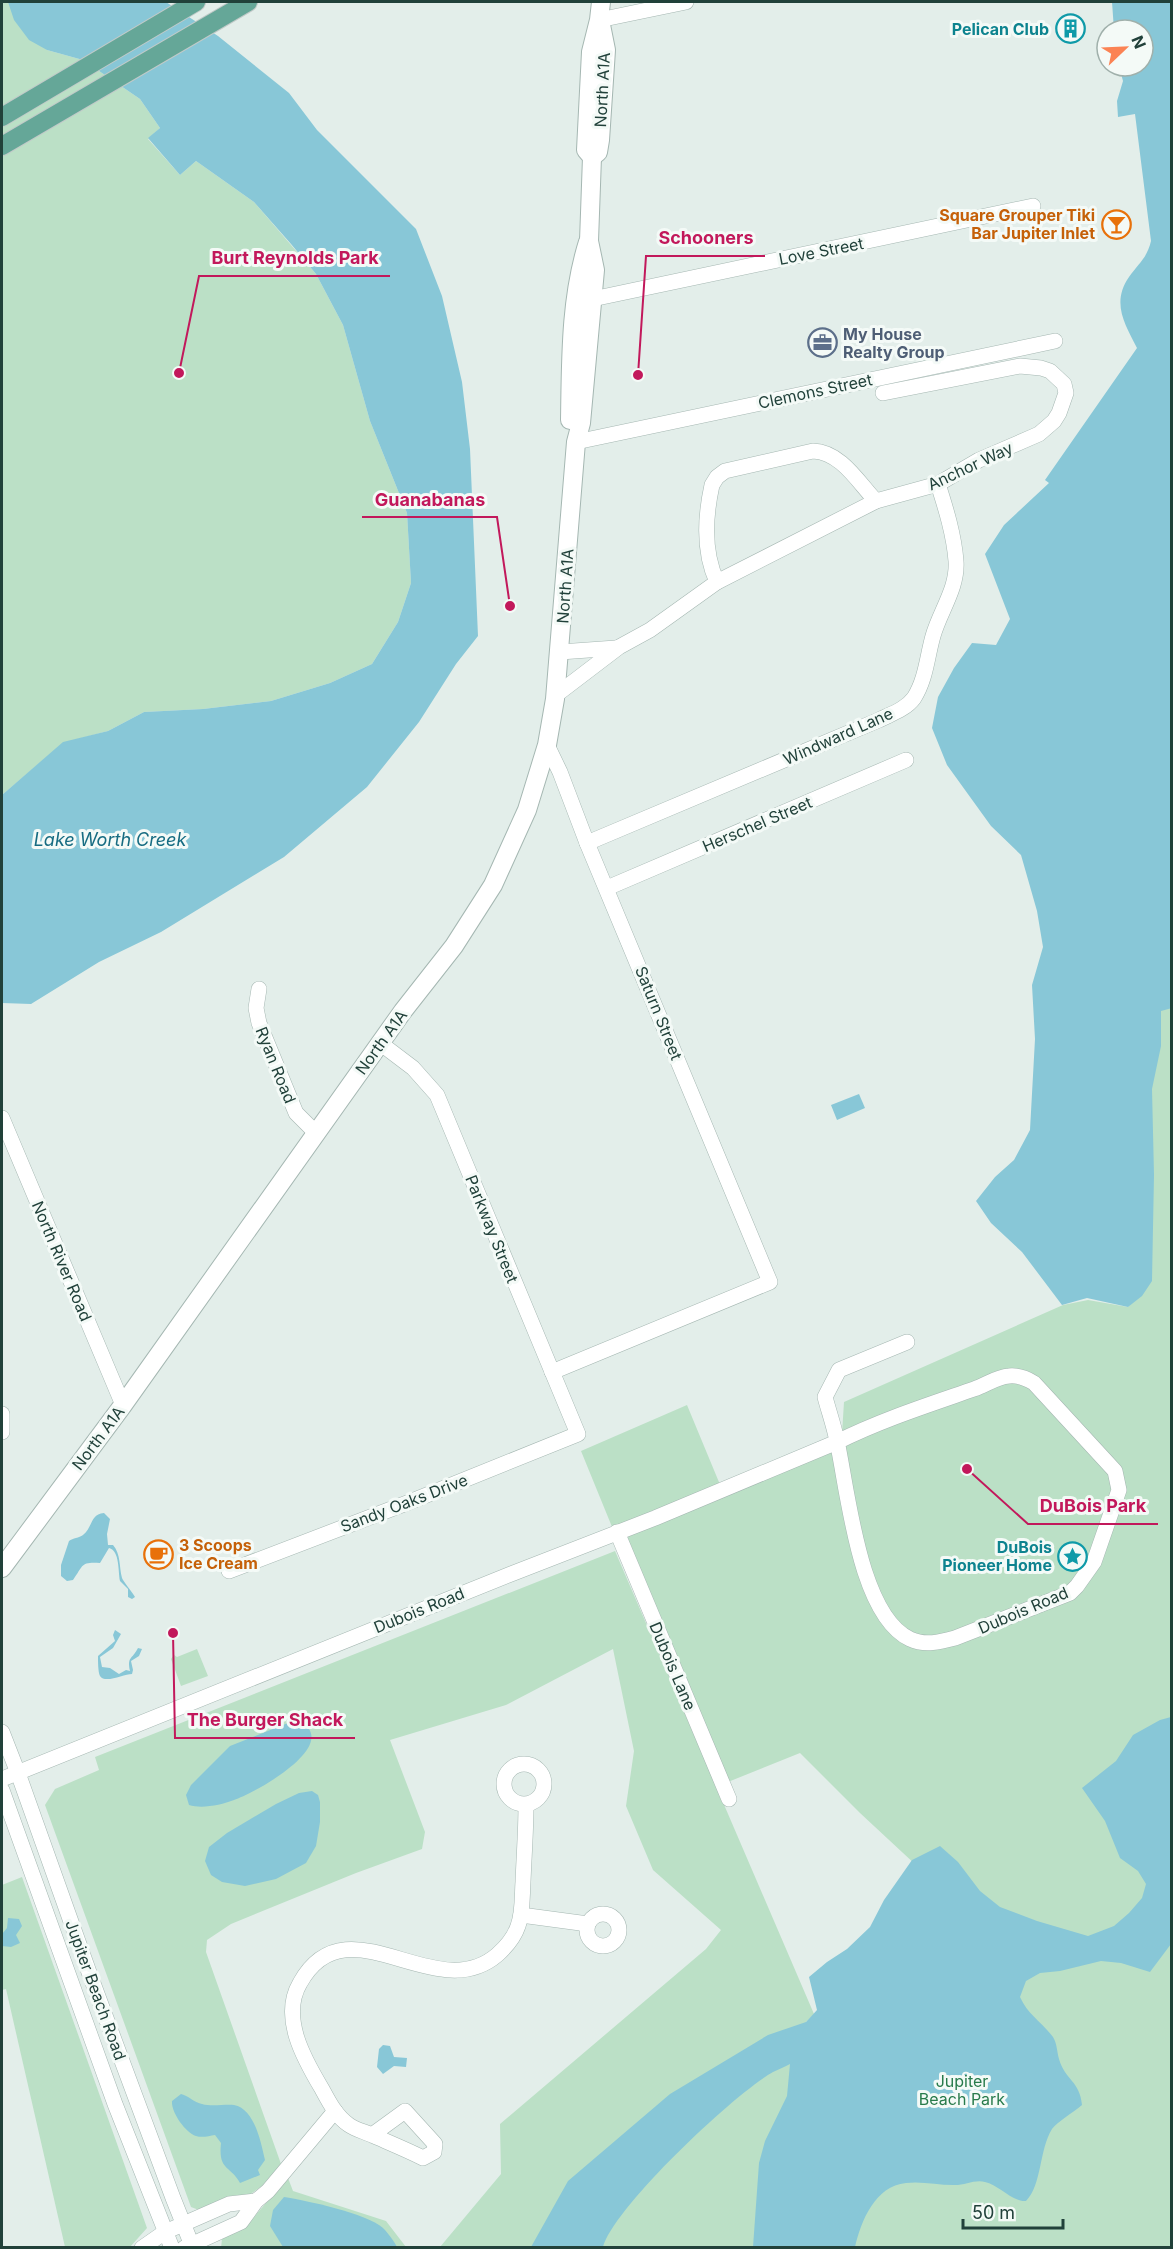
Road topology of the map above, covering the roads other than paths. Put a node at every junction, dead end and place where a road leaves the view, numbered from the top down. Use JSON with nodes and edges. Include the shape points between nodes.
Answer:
{"nodes":[{"id":1,"x":196,"y":2,"type":"edge"},
{"id":2,"x":248,"y":2,"type":"edge"},
{"id":3,"x":686,"y":2,"type":"edge"},
{"id":4,"x":600,"y":11,"type":"edge"},
{"id":5,"x":2,"y":117,"type":"edge"},
{"id":6,"x":2,"y":146,"type":"edge"},
{"id":7,"x":1033,"y":206,"type":"dead end"},
{"id":8,"x":589,"y":241,"type":"junction"},
{"id":9,"x":593,"y":299,"type":"junction"},
{"id":10,"x":574,"y":303,"type":"junction"},
{"id":11,"x":1055,"y":341,"type":"dead end"},
{"id":12,"x":883,"y":393,"type":"dead end"},
{"id":13,"x":576,"y":442,"type":"junction"},
{"id":14,"x":938,"y":484,"type":"junction"},
{"id":15,"x":876,"y":501,"type":"junction"},
{"id":16,"x":717,"y":582,"type":"junction"},
{"id":17,"x":619,"y":647,"type":"junction"},
{"id":18,"x":560,"y":652,"type":"junction"},
{"id":19,"x":556,"y":695,"type":"junction"},
{"id":20,"x":547,"y":745,"type":"junction"},
{"id":21,"x":906,"y":760,"type":"dead end"},
{"id":22,"x":587,"y":843,"type":"junction"},
{"id":23,"x":607,"y":888,"type":"junction"},
{"id":24,"x":259,"y":988,"type":"dead end"},
{"id":25,"x":380,"y":1043,"type":"junction"},
{"id":26,"x":2,"y":1118,"type":"edge"},
{"id":27,"x":316,"y":1133,"type":"junction"},
{"id":28,"x":907,"y":1342,"type":"dead end"},
{"id":29,"x":552,"y":1372,"type":"junction"},
{"id":30,"x":123,"y":1405,"type":"junction"},
{"id":31,"x":2,"y":1414,"type":"edge"},
{"id":32,"x":2,"y":1431,"type":"edge"},
{"id":33,"x":578,"y":1434,"type":"joint"},
{"id":34,"x":837,"y":1442,"type":"junction"},
{"id":35,"x":617,"y":1532,"type":"junction"},
{"id":36,"x":2,"y":1568,"type":"edge"},
{"id":37,"x":229,"y":1570,"type":"dead end"},
{"id":38,"x":2,"y":1732,"type":"edge"},
{"id":39,"x":18,"y":1773,"type":"junction"},
{"id":40,"x":2,"y":1779,"type":"edge"},
{"id":41,"x":2,"y":1790,"type":"edge"},
{"id":42,"x":729,"y":1799,"type":"dead end"},
{"id":43,"x":526,"y":1804,"type":"dead end"},
{"id":44,"x":521,"y":1915,"type":"junction"},
{"id":45,"x":588,"y":1924,"type":"dead end"},
{"id":46,"x":335,"y":2111,"type":"junction"},
{"id":47,"x":372,"y":2135,"type":"dead end"},
{"id":48,"x":256,"y":2201,"type":"junction"},
{"id":49,"x":184,"y":2224,"type":"junction"},
{"id":50,"x":165,"y":2232,"type":"junction"},
{"id":51,"x":190,"y":2246,"type":"edge"},
{"id":52,"x":142,"y":2247,"type":"edge"},
{"id":53,"x":172,"y":2247,"type":"edge"}],
"edges":[{"from":1,"to":5,"type":"main road"},
{"from":2,"to":6,"type":"main road"},
{"from":3,"to":4,"type":"street"},
{"from":4,"to":8,"type":"street","name":"North A1A","via":[[591,52],[588,99],[586,150],[592,157]]},
{"from":7,"to":9,"type":"street","name":"Love Street"},
{"from":8,"to":9,"type":"street","name":"North A1A","via":[[595,270]]},
{"from":8,"to":10,"type":"street","name":"North A1A"},
{"from":9,"to":10,"type":"street","name":"Love Street"},
{"from":9,"to":13,"type":"street","name":"North A1A"},
{"from":10,"to":13,"type":"street","name":"North A1A","via":[[570,420]]},
{"from":11,"to":13,"type":"street","name":"Clemons Street"},
{"from":12,"to":14,"type":"street","name":"Anchor Way","via":[[1020,366],[1050,371],[1064,384],[1064,404],[1047,428]]},
{"from":13,"to":18,"type":"street","name":"North A1A"},
{"from":14,"to":15,"type":"street","name":"Anchor Way"},
{"from":14,"to":22,"type":"street","name":"Windward Lane","via":[[950,525],[956,574],[922,680],[908,705]]},
{"from":15,"to":16,"type":"street","name":"Anchor Way"},
{"from":15,"to":16,"type":"street","via":[[840,461],[823,451],[725,471],[712,485],[706,547]]},
{"from":16,"to":17,"type":"street","name":"Anchor Way"},
{"from":17,"to":18,"type":"street","name":"Anchor Way"},
{"from":17,"to":19,"type":"street","name":"Anchor Way"},
{"from":18,"to":19,"type":"street","name":"North A1A"},
{"from":19,"to":20,"type":"street","name":"North A1A"},
{"from":20,"to":22,"type":"street","name":"Saturn Street"},
{"from":20,"to":25,"type":"street","name":"North A1A","via":[[527,810],[493,885],[454,946]]},
{"from":21,"to":23,"type":"street","name":"Herschel Street"},
{"from":22,"to":23,"type":"street","name":"Saturn Street"},
{"from":23,"to":29,"type":"street","name":"Saturn Street","via":[[770,1282]]},
{"from":24,"to":27,"type":"street","name":"Ryan Road","via":[[259,1023],[296,1113]]},
{"from":25,"to":27,"type":"street","name":"North A1A"},
{"from":25,"to":29,"type":"street","name":"Parkway Street","via":[[413,1068],[436,1095]]},
{"from":26,"to":30,"type":"street","name":"North River Road"},
{"from":27,"to":30,"type":"street","name":"North A1A"},
{"from":28,"to":34,"type":"street","via":[[839,1370],[825,1397]]},
{"from":29,"to":33,"type":"street","name":"Parkway Street"},
{"from":30,"to":36,"type":"street","name":"North A1A"},
{"from":31,"to":32,"type":"street"},
{"from":33,"to":37,"type":"street","name":"Sandy Oaks Drive"},
{"from":34,"to":34,"type":"street","name":"Dubois Road","via":[[998,1378],[1017,1376],[1034,1383],[1115,1472],[1119,1490],[1095,1562],[1070,1593],[955,1638],[917,1642],[887,1618],[864,1569]]},
{"from":34,"to":35,"type":"street","name":"Dubois Road"},
{"from":35,"to":39,"type":"street","name":"Dubois Road"},
{"from":35,"to":42,"type":"street","name":"Dubois Lane"},
{"from":38,"to":39,"type":"street","name":"Jupiter Beach Road"},
{"from":39,"to":40,"type":"street","name":"Dubois Road"},
{"from":39,"to":49,"type":"street","name":"Jupiter Beach Road"},
{"from":41,"to":50,"type":"street","name":"Jupiter Beach Road"},
{"from":43,"to":44,"type":"street"},
{"from":44,"to":45,"type":"street"},
{"from":44,"to":46,"type":"street","via":[[510,1943],[477,1969],[430,1968],[368,1950],[331,1953],[312,1966],[298,1986],[292,2020],[308,2065]]},
{"from":46,"to":47,"type":"street","via":[[349,2125]]},
{"from":46,"to":48,"type":"street"},
{"from":48,"to":49,"type":"street","via":[[229,2204]]},
{"from":48,"to":51,"type":"street","via":[[241,2222]]},
{"from":49,"to":50,"type":"street"},
{"from":49,"to":51,"type":"street","name":"Jupiter Beach Road"},
{"from":50,"to":52,"type":"street"},
{"from":50,"to":53,"type":"street","name":"Jupiter Beach Road"}]}
